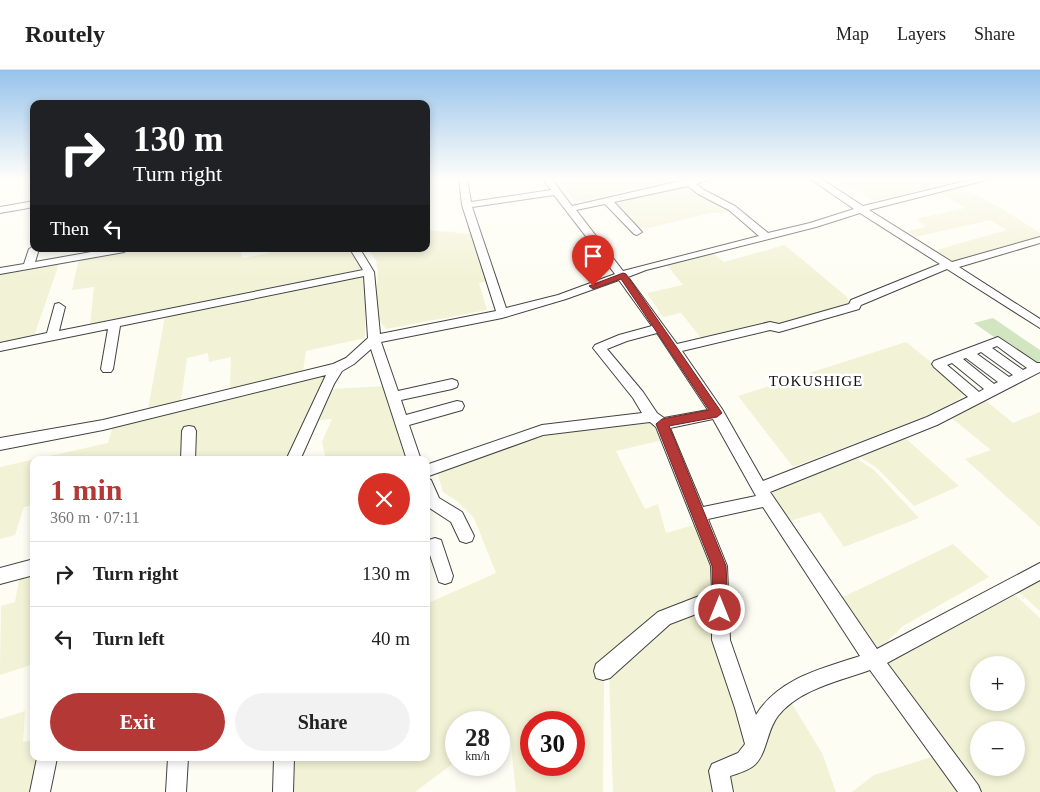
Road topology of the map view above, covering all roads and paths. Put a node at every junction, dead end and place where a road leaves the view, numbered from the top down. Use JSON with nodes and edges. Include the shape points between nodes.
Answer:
{"nodes":[{"id":1,"x":469,"y":212,"type":"edge"},
{"id":2,"x":571,"y":212,"type":"edge"},
{"id":3,"x":618,"y":212,"type":"edge"},
{"id":4,"x":736,"y":212,"type":"edge"},
{"id":5,"x":854,"y":212,"type":"edge"},
{"id":6,"x":866,"y":212,"type":"edge"},
{"id":7,"x":637,"y":232,"type":"dead end"},
{"id":8,"x":767,"y":237,"type":"junction"},
{"id":9,"x":1039,"y":241,"type":"edge"},
{"id":10,"x":33,"y":252,"type":"edge"},
{"id":11,"x":84,"y":252,"type":"edge"},
{"id":12,"x":357,"y":252,"type":"edge"},
{"id":13,"x":70,"y":254,"type":"edge"},
{"id":14,"x":949,"y":265,"type":"junction"},
{"id":15,"x":28,"y":266,"type":"junction"},
{"id":16,"x":0,"y":271,"type":"edge"},
{"id":17,"x":369,"y":272,"type":"junction"},
{"id":18,"x":623,"y":276,"type":"junction"},
{"id":19,"x":59,"y":307,"type":"dead end"},
{"id":20,"x":502,"y":314,"type":"junction"},
{"id":21,"x":114,"y":324,"type":"junction"},
{"id":22,"x":1040,"y":324,"type":"edge"},
{"id":23,"x":660,"y":328,"type":"junction"},
{"id":24,"x":52,"y":337,"type":"junction"},
{"id":25,"x":374,"y":339,"type":"junction"},
{"id":26,"x":0,"y":347,"type":"edge"},
{"id":27,"x":983,"y":347,"type":"junction"},
{"id":28,"x":674,"y":349,"type":"junction"},
{"id":29,"x":968,"y":353,"type":"junction"},
{"id":30,"x":953,"y":358,"type":"junction"},
{"id":31,"x":338,"y":367,"type":"junction"},
{"id":32,"x":1038,"y":368,"type":"edge"},
{"id":33,"x":107,"y":370,"type":"dead end"},
{"id":34,"x":1023,"y":376,"type":"junction"},
{"id":35,"x":1008,"y":383,"type":"junction"},
{"id":36,"x":452,"y":384,"type":"dead end"},
{"id":37,"x":993,"y":390,"type":"junction"},
{"id":38,"x":393,"y":397,"type":"junction"},
{"id":39,"x":978,"y":398,"type":"junction"},
{"id":40,"x":457,"y":406,"type":"dead end"},
{"id":41,"x":717,"y":413,"type":"junction"},
{"id":42,"x":657,"y":420,"type":"junction"},
{"id":43,"x":401,"y":422,"type":"junction"},
{"id":44,"x":190,"y":430,"type":"dead end"},
{"id":45,"x":0,"y":444,"type":"edge"},
{"id":46,"x":188,"y":456,"type":"edge"},
{"id":47,"x":295,"y":456,"type":"edge"},
{"id":48,"x":413,"y":456,"type":"edge"},
{"id":49,"x":430,"y":470,"type":"edge"},
{"id":50,"x":430,"y":494,"type":"edge"},
{"id":51,"x":764,"y":494,"type":"junction"},
{"id":52,"x":699,"y":514,"type":"junction"},
{"id":53,"x":466,"y":536,"type":"dead end"},
{"id":54,"x":430,"y":547,"type":"edge"},
{"id":55,"x":30,"y":568,"type":"edge"},
{"id":56,"x":1040,"y":571,"type":"edge"},
{"id":57,"x":0,"y":576,"type":"edge"},
{"id":58,"x":445,"y":576,"type":"dead end"},
{"id":59,"x":721,"y":596,"type":"junction"},
{"id":60,"x":874,"y":660,"type":"junction"},
{"id":61,"x":603,"y":671,"type":"dead end"},
{"id":62,"x":755,"y":745,"type":"junction"},
{"id":63,"x":47,"y":761,"type":"edge"},
{"id":64,"x":178,"y":761,"type":"edge"},
{"id":65,"x":284,"y":761,"type":"edge"},
{"id":66,"x":40,"y":792,"type":"edge"},
{"id":67,"x":176,"y":792,"type":"edge"},
{"id":68,"x":283,"y":792,"type":"edge"},
{"id":69,"x":723,"y":792,"type":"edge"},
{"id":70,"x":971,"y":792,"type":"edge"}],
"edges":[{"from":1,"to":20,"type":"street"},
{"from":2,"to":18,"type":"street"},
{"from":3,"to":7,"type":"street"},
{"from":4,"to":8,"type":"street"},
{"from":5,"to":8,"type":"street"},
{"from":6,"to":14,"type":"street"},
{"from":8,"to":18,"type":"street","via":[[642,268]]},
{"from":9,"to":14,"type":"street"},
{"from":10,"to":15,"type":"street"},
{"from":11,"to":13,"type":"street"},
{"from":12,"to":17,"type":"street"},
{"from":13,"to":15,"type":"street"},
{"from":14,"to":22,"type":"street"},
{"from":14,"to":28,"type":"street","via":[[855,303],[855,306],[779,328],[770,326]]},
{"from":15,"to":16,"type":"street"},
{"from":17,"to":21,"type":"street"},
{"from":17,"to":25,"type":"street"},
{"from":18,"to":20,"type":"street"},
{"from":18,"to":23,"type":"street"},
{"from":19,"to":24,"type":"street"},
{"from":20,"to":25,"type":"street"},
{"from":21,"to":24,"type":"street"},
{"from":21,"to":33,"type":"street"},
{"from":23,"to":28,"type":"street"},
{"from":23,"to":42,"type":"street","via":[[599,348]]},
{"from":24,"to":26,"type":"street"},
{"from":25,"to":31,"type":"street","via":[[350,361]]},
{"from":25,"to":38,"type":"street"},
{"from":27,"to":29,"type":"street"},
{"from":27,"to":32,"type":"street","via":[[998,341]]},
{"from":27,"to":34,"type":"street"},
{"from":28,"to":41,"type":"street"},
{"from":29,"to":30,"type":"street"},
{"from":29,"to":35,"type":"street"},
{"from":30,"to":37,"type":"street"},
{"from":30,"to":39,"type":"street","via":[[938,364]]},
{"from":31,"to":45,"type":"street","via":[[103,425]]},
{"from":31,"to":47,"type":"street"},
{"from":32,"to":34,"type":"street"},
{"from":34,"to":35,"type":"street"},
{"from":35,"to":37,"type":"street"},
{"from":36,"to":38,"type":"street"},
{"from":37,"to":39,"type":"street"},
{"from":38,"to":43,"type":"street"},
{"from":39,"to":51,"type":"street"},
{"from":40,"to":43,"type":"street"},
{"from":41,"to":42,"type":"street"},
{"from":41,"to":51,"type":"street"},
{"from":42,"to":49,"type":"street","via":[[542,430]]},
{"from":42,"to":52,"type":"street"},
{"from":43,"to":48,"type":"street"},
{"from":44,"to":46,"type":"street"},
{"from":50,"to":53,"type":"street","via":[[433,502],[457,517]]},
{"from":51,"to":52,"type":"street"},
{"from":51,"to":60,"type":"street"},
{"from":52,"to":59,"type":"street","via":[[719,566]]},
{"from":54,"to":58,"type":"street","via":[[435,545]]},
{"from":55,"to":57,"type":"street"},
{"from":56,"to":60,"type":"street"},
{"from":59,"to":61,"type":"street","via":[[664,618]]},
{"from":59,"to":62,"type":"street","via":[[721,640]]},
{"from":60,"to":62,"type":"street","via":[[788,693],[771,709],[758,729]]},
{"from":60,"to":70,"type":"street"},
{"from":62,"to":69,"type":"street","via":[[745,760],[719,772]]},
{"from":63,"to":66,"type":"street"},
{"from":64,"to":67,"type":"street"},
{"from":65,"to":68,"type":"street"}]}
